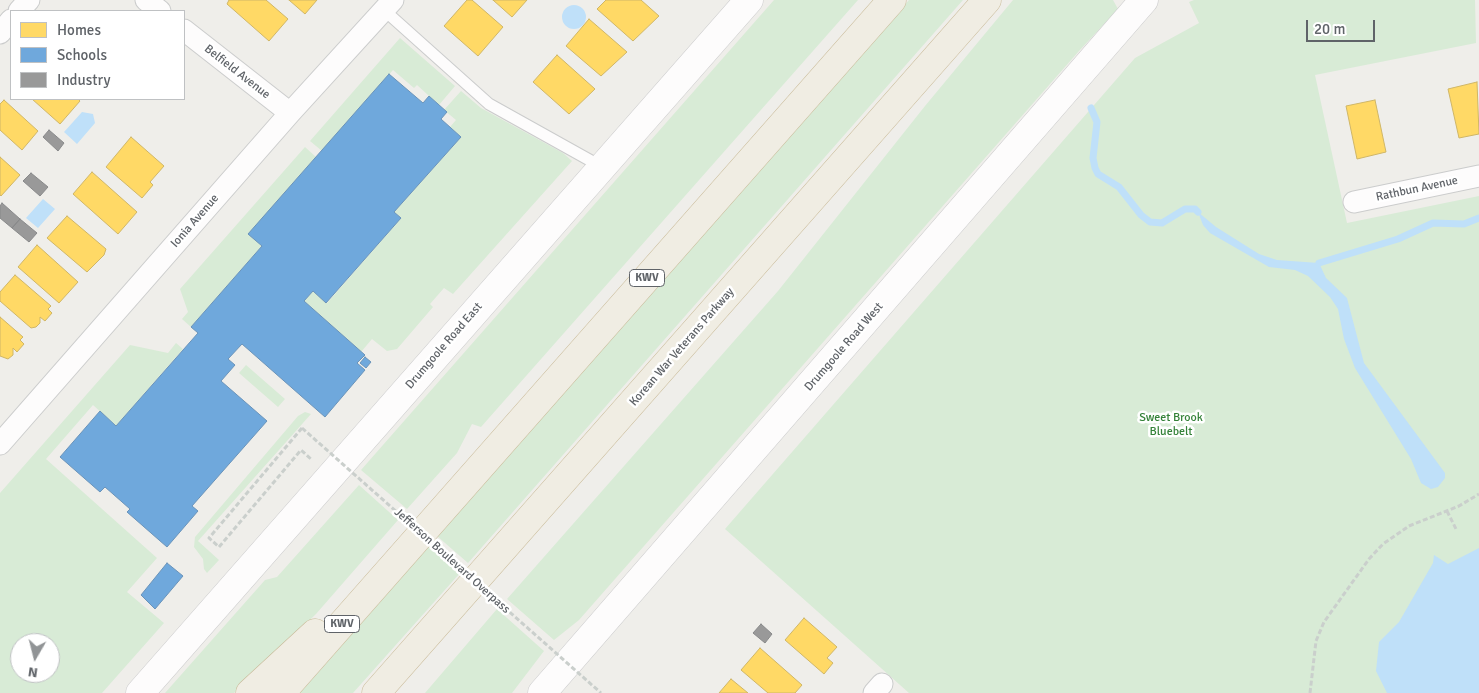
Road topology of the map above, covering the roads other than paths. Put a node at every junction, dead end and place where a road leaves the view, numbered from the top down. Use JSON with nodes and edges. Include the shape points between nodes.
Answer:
{"nodes":[{"id":1,"x":29,"y":0,"type":"edge"},
{"id":2,"x":146,"y":0,"type":"edge"},
{"id":3,"x":749,"y":0,"type":"edge"},
{"id":4,"x":892,"y":0,"type":"edge"},
{"id":5,"x":987,"y":0,"type":"edge"},
{"id":6,"x":1144,"y":0,"type":"edge"},
{"id":7,"x":388,"y":5,"type":"edge"},
{"id":8,"x":20,"y":10,"type":"edge"},
{"id":9,"x":159,"y":10,"type":"edge"},
{"id":10,"x":10,"y":21,"type":"edge"},
{"id":11,"x":185,"y":31,"type":"edge"},
{"id":12,"x":0,"y":33,"type":"edge"},
{"id":13,"x":290,"y":113,"type":"junction"},
{"id":14,"x":602,"y":167,"type":"junction"},
{"id":15,"x":1479,"y":176,"type":"edge"},
{"id":16,"x":1354,"y":202,"type":"dead end"},
{"id":17,"x":0,"y":444,"type":"edge"},
{"id":18,"x":402,"y":556,"type":"junction"},
{"id":19,"x":140,"y":693,"type":"edge"},
{"id":20,"x":250,"y":693,"type":"edge"},
{"id":21,"x":281,"y":693,"type":"edge"},
{"id":22,"x":376,"y":693,"type":"edge"},
{"id":23,"x":542,"y":693,"type":"edge"}],
"edges":[{"from":1,"to":8,"type":"street"},
{"from":2,"to":9,"type":"street"},
{"from":3,"to":14,"type":"main road","name":"Drumgoole Road East"},
{"from":4,"to":18,"type":"highway","number":"KWV"},
{"from":5,"to":22,"type":"highway","name":"Korean War Veterans Parkway"},
{"from":6,"to":23,"type":"main road","name":"Drumgoole Road West"},
{"from":7,"to":13,"type":"street","name":"Ionia Avenue"},
{"from":7,"to":14,"type":"lane","via":[[489,104]]},
{"from":10,"to":12,"type":"street"},
{"from":11,"to":13,"type":"street","name":"Belfield Avenue"},
{"from":13,"to":17,"type":"street","name":"Ionia Avenue"},
{"from":14,"to":19,"type":"main road","name":"Drumgoole Road East"},
{"from":15,"to":16,"type":"street","name":"Rathbun Avenue"},
{"from":18,"to":20,"type":"highway"},
{"from":18,"to":21,"type":"highway","number":"KWV"}]}
